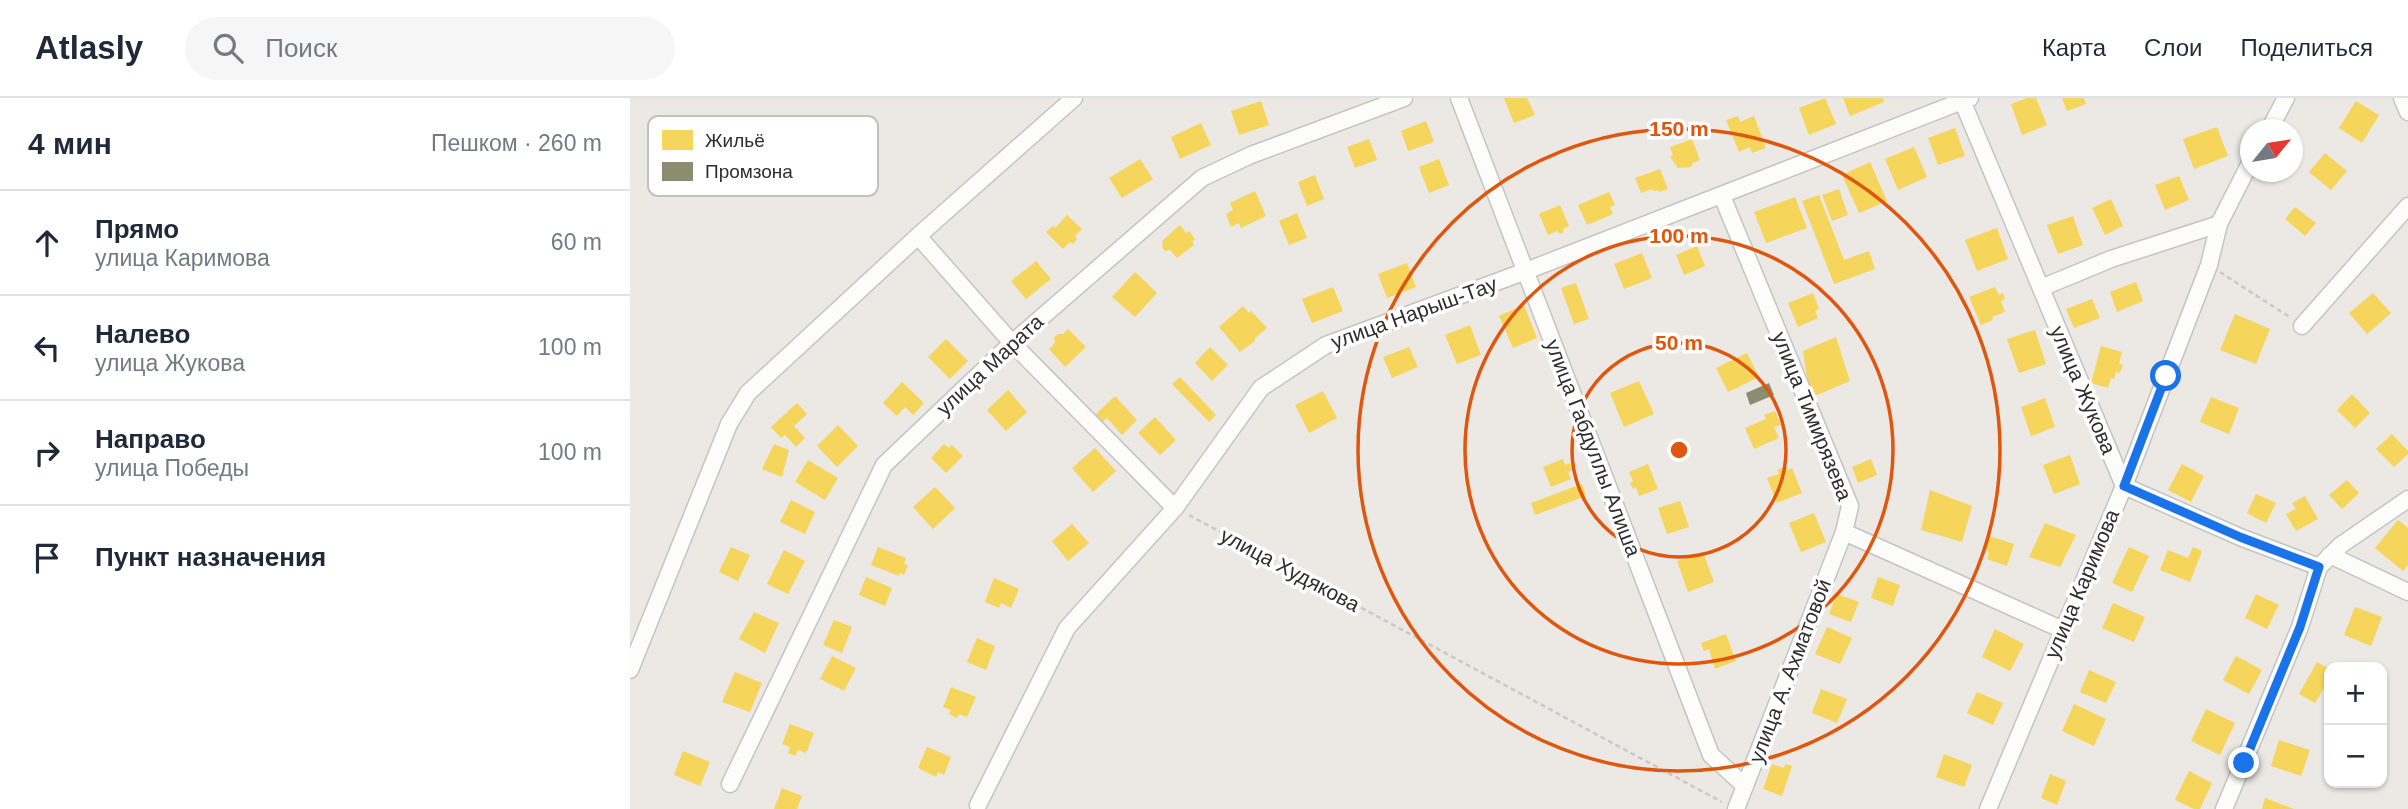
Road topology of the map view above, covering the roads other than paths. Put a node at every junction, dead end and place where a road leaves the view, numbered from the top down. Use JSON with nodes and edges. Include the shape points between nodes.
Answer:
{"nodes":[{"id":1,"x":1074,"y":98,"type":"edge"},
{"id":2,"x":1404,"y":98,"type":"edge"},
{"id":3,"x":1459,"y":98,"type":"edge"},
{"id":4,"x":2287,"y":98,"type":"edge"},
{"id":5,"x":2402,"y":98,"type":"edge"},
{"id":6,"x":1964,"y":99,"type":"edge"},
{"id":7,"x":2408,"y":111,"type":"edge"},
{"id":8,"x":2275,"y":119,"type":"edge"},
{"id":9,"x":2240,"y":182,"type":"edge"},
{"id":10,"x":1722,"y":196,"type":"junction"},
{"id":11,"x":2408,"y":205,"type":"edge"},
{"id":12,"x":2219,"y":224,"type":"junction"},
{"id":13,"x":918,"y":236,"type":"junction"},
{"id":14,"x":1526,"y":271,"type":"junction"},
{"id":15,"x":2040,"y":288,"type":"junction"},
{"id":16,"x":2302,"y":326,"type":"road end"},
{"id":17,"x":1012,"y":343,"type":"junction"},
{"id":18,"x":2124,"y":486,"type":"junction"},
{"id":19,"x":2408,"y":499,"type":"edge"},
{"id":20,"x":1175,"y":508,"type":"junction"},
{"id":21,"x":1844,"y":532,"type":"junction"},
{"id":22,"x":2324,"y":561,"type":"junction"},
{"id":23,"x":2408,"y":592,"type":"edge"},
{"id":24,"x":2063,"y":630,"type":"junction"},
{"id":25,"x":630,"y":670,"type":"edge"},
{"id":26,"x":730,"y":784,"type":"dead end"},
{"id":27,"x":1745,"y":786,"type":"junction"},
{"id":28,"x":978,"y":805,"type":"dead end"},
{"id":29,"x":1729,"y":806,"type":"edge"},
{"id":30,"x":1988,"y":809,"type":"edge"},
{"id":31,"x":2224,"y":809,"type":"edge"}],
"edges":[{"from":1,"to":13,"type":"street"},
{"from":2,"to":17,"type":"street","name":"улица Марата","via":[[1202,178]]},
{"from":3,"to":14,"type":"street","name":"улица Габдуллы Алиша"},
{"from":4,"to":8,"type":"street"},
{"from":5,"to":7,"type":"street"},
{"from":6,"to":10,"type":"street","name":"улица Нарыш-Тау"},
{"from":6,"to":15,"type":"street","name":"улица Жукова"},
{"from":9,"to":12,"type":"street","name":"улица Каримова"},
{"from":10,"to":14,"type":"street","name":"улица Нарыш-Тау"},
{"from":10,"to":21,"type":"street","name":"улица Тимирязева","via":[[1850,506]]},
{"from":11,"to":16,"type":"street"},
{"from":12,"to":15,"type":"street"},
{"from":12,"to":18,"type":"street","name":"улица Каримова","via":[[2209,265]]},
{"from":13,"to":17,"type":"street"},
{"from":13,"to":25,"type":"street","via":[[748,393],[729,424]]},
{"from":14,"to":20,"type":"street","name":"улица Нарыш-Тау","via":[[1326,345],[1261,388]]},
{"from":14,"to":27,"type":"street","name":"улица Габдуллы Алиша","via":[[1711,755]]},
{"from":15,"to":18,"type":"street","name":"улица Жукова"},
{"from":17,"to":20,"type":"street"},
{"from":17,"to":26,"type":"street","name":"улица Марата","via":[[884,465]]},
{"from":18,"to":22,"type":"street","via":[[2240,537]]},
{"from":18,"to":24,"type":"street","name":"улица Каримова"},
{"from":19,"to":22,"type":"street"},
{"from":20,"to":28,"type":"street","name":"улица Нарыш-Тау","via":[[1067,628]]},
{"from":21,"to":24,"type":"street","name":"улица Тимирязева"},
{"from":21,"to":27,"type":"street","name":"улица А. Ахматовой"},
{"from":22,"to":23,"type":"street"},
{"from":22,"to":31,"type":"street"},
{"from":24,"to":30,"type":"street","name":"улица Каримова"},
{"from":27,"to":29,"type":"street","name":"улица А. Ахматовой"}]}
